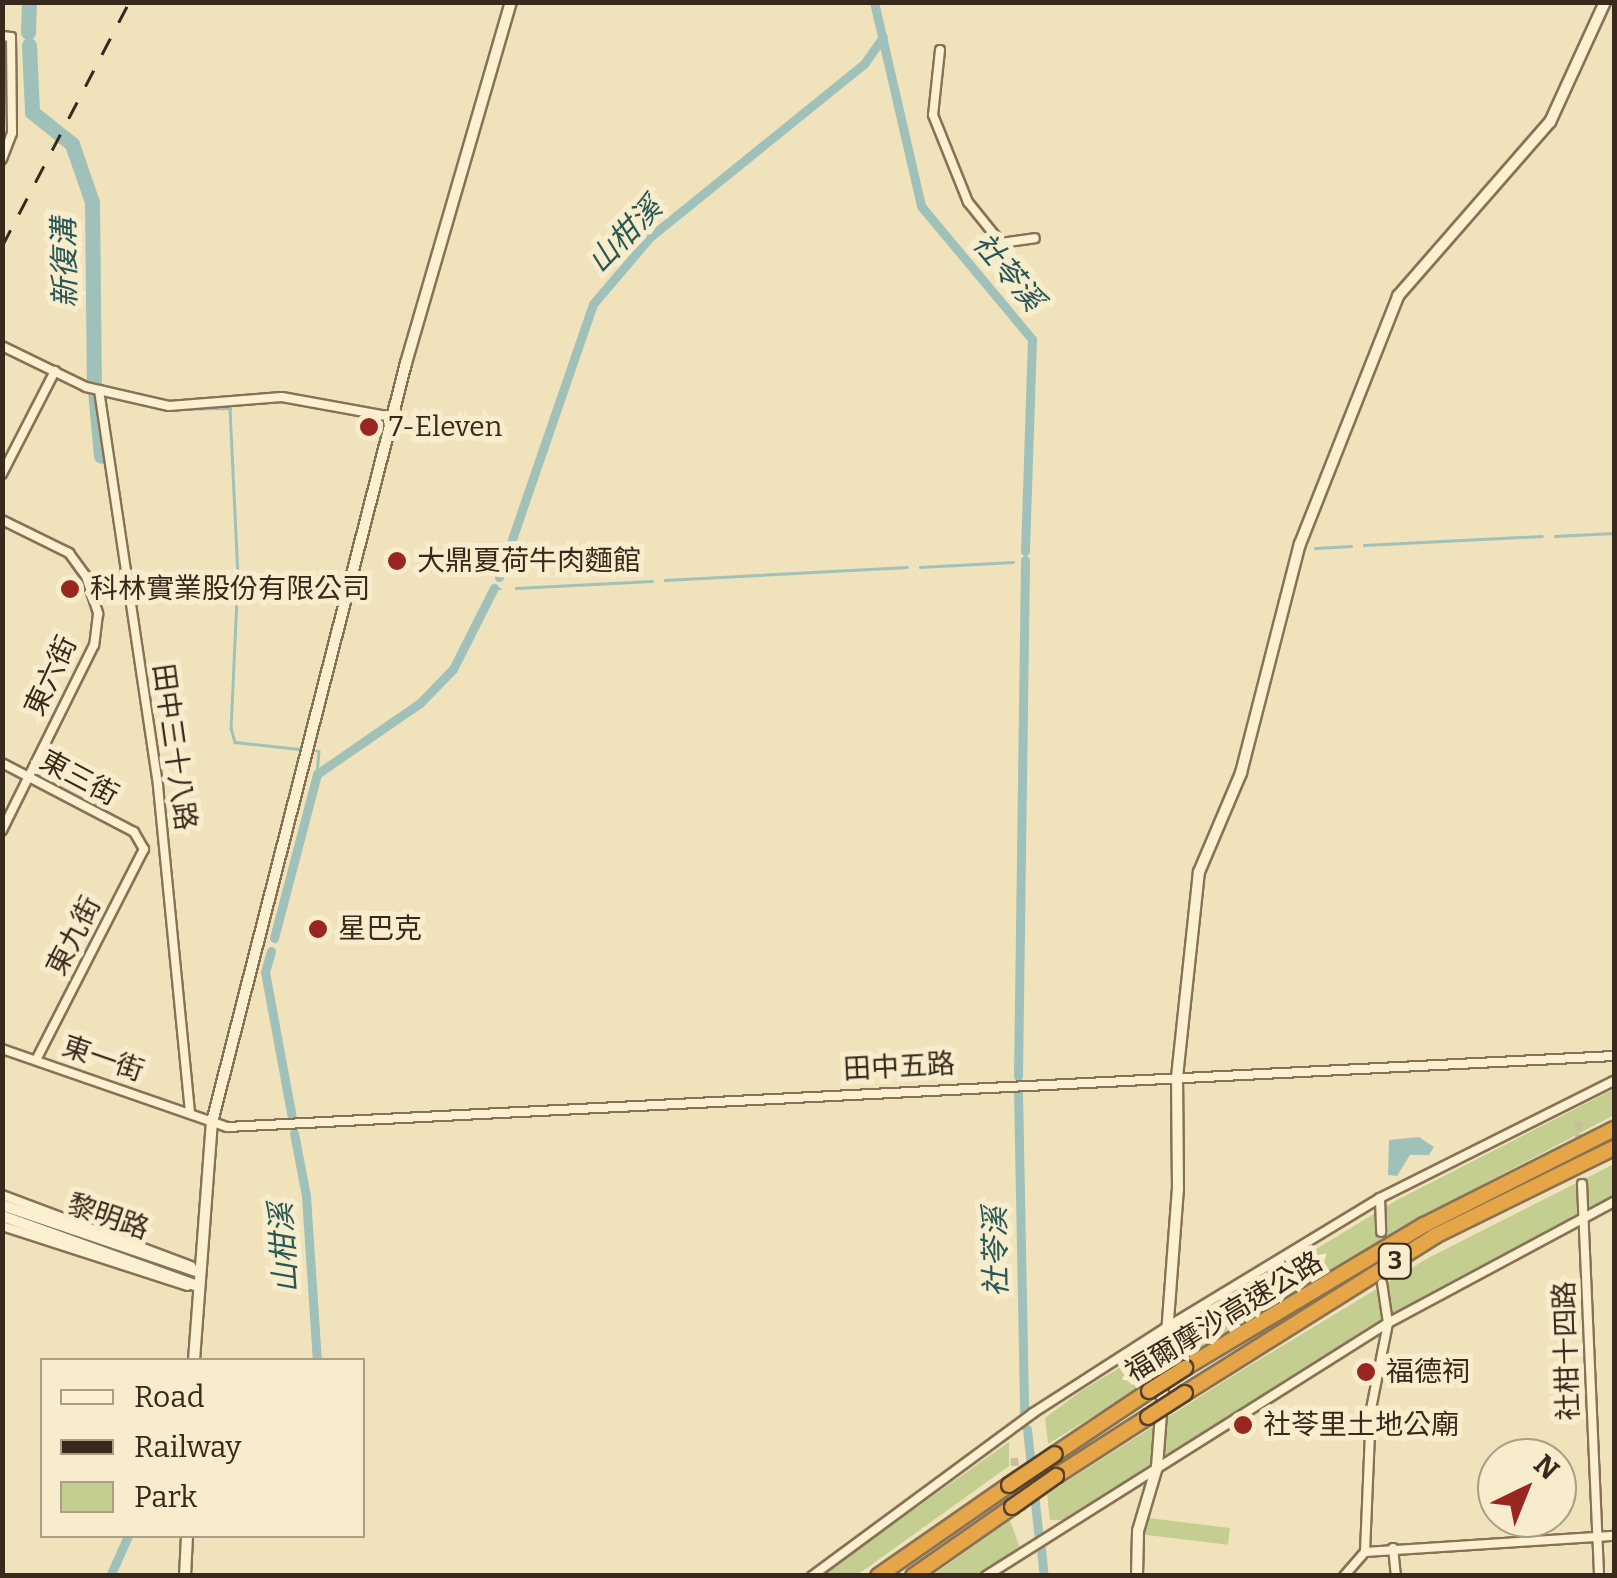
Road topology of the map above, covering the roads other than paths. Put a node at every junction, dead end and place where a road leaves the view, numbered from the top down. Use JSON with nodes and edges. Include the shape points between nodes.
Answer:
{"nodes":[{"id":1,"x":511,"y":2,"type":"edge"},
{"id":2,"x":1605,"y":2,"type":"edge"},
{"id":3,"x":2,"y":36,"type":"edge"},
{"id":4,"x":940,"y":50,"type":"dead end"},
{"id":5,"x":2,"y":159,"type":"edge"},
{"id":6,"x":1035,"y":238,"type":"dead end"},
{"id":7,"x":2,"y":346,"type":"edge"},
{"id":8,"x":55,"y":372,"type":"junction"},
{"id":9,"x":100,"y":390,"type":"junction"},
{"id":10,"x":392,"y":417,"type":"junction"},
{"id":11,"x":2,"y":474,"type":"edge"},
{"id":12,"x":2,"y":520,"type":"edge"},
{"id":13,"x":2,"y":763,"type":"edge"},
{"id":14,"x":28,"y":776,"type":"junction"},
{"id":15,"x":2,"y":830,"type":"edge"},
{"id":16,"x":134,"y":832,"type":"joint"},
{"id":17,"x":2,"y":1049,"type":"edge"},
{"id":18,"x":1614,"y":1056,"type":"edge"},
{"id":19,"x":36,"y":1060,"type":"junction"},
{"id":20,"x":1177,"y":1078,"type":"junction"},
{"id":21,"x":1614,"y":1081,"type":"edge"},
{"id":22,"x":190,"y":1112,"type":"junction"},
{"id":23,"x":212,"y":1122,"type":"junction"},
{"id":24,"x":1614,"y":1130,"type":"edge"},
{"id":25,"x":1614,"y":1148,"type":"edge"},
{"id":26,"x":1582,"y":1184,"type":"dead end"},
{"id":27,"x":2,"y":1195,"type":"edge"},
{"id":28,"x":1380,"y":1198,"type":"junction"},
{"id":29,"x":1614,"y":1202,"type":"edge"},
{"id":30,"x":2,"y":1204,"type":"edge"},
{"id":31,"x":43,"y":1210,"type":"junction"},
{"id":32,"x":22,"y":1212,"type":"junction"},
{"id":33,"x":2,"y":1216,"type":"edge"},
{"id":34,"x":1585,"y":1216,"type":"junction"},
{"id":35,"x":2,"y":1226,"type":"edge"},
{"id":36,"x":39,"y":1230,"type":"junction"},
{"id":37,"x":1381,"y":1232,"type":"dead end"},
{"id":38,"x":199,"y":1272,"type":"junction"},
{"id":39,"x":1382,"y":1283,"type":"dead end"},
{"id":40,"x":197,"y":1286,"type":"junction"},
{"id":41,"x":1388,"y":1323,"type":"junction"},
{"id":42,"x":1167,"y":1327,"type":"junction"},
{"id":43,"x":194,"y":1358,"type":"edge"},
{"id":44,"x":1157,"y":1467,"type":"junction"},
{"id":45,"x":1597,"y":1536,"type":"junction"},
{"id":46,"x":1614,"y":1536,"type":"edge"},
{"id":47,"x":187,"y":1538,"type":"edge"},
{"id":48,"x":1392,"y":1548,"type":"junction"},
{"id":49,"x":1365,"y":1552,"type":"junction"},
{"id":50,"x":185,"y":1576,"type":"edge"},
{"id":51,"x":812,"y":1576,"type":"edge"},
{"id":52,"x":878,"y":1576,"type":"edge"},
{"id":53,"x":913,"y":1576,"type":"edge"},
{"id":54,"x":986,"y":1576,"type":"edge"},
{"id":55,"x":1136,"y":1576,"type":"edge"},
{"id":56,"x":1344,"y":1576,"type":"edge"},
{"id":57,"x":1396,"y":1576,"type":"edge"},
{"id":58,"x":1598,"y":1576,"type":"edge"}],
"edges":[{"from":1,"to":10,"type":"street"},
{"from":2,"to":20,"type":"street","via":[[1550,122],[1398,296],[1356,392],[1300,544],[1240,773],[1199,872]]},
{"from":3,"to":5,"type":"street","via":[[11,38],[12,114]]},
{"from":4,"to":6,"type":"street","via":[[933,115],[968,202],[1002,243]]},
{"from":7,"to":8,"type":"street"},
{"from":8,"to":9,"type":"street"},
{"from":8,"to":11,"type":"street"},
{"from":9,"to":10,"type":"street","via":[[170,406],[282,397]]},
{"from":9,"to":22,"type":"street","name":"田中三十八路","via":[[158,786]]},
{"from":10,"to":23,"type":"street"},
{"from":12,"to":14,"type":"street","name":"東六街","via":[[68,553],[86,576],[98,614],[94,645]]},
{"from":13,"to":14,"type":"street","name":"東三街"},
{"from":14,"to":15,"type":"street","name":"東六街"},
{"from":14,"to":16,"type":"street","name":"東三街"},
{"from":16,"to":19,"type":"street","name":"東九街","via":[[144,849]]},
{"from":17,"to":19,"type":"street","name":"東一街"},
{"from":18,"to":20,"type":"street","name":"田中五路"},
{"from":19,"to":22,"type":"street","name":"東一街"},
{"from":20,"to":23,"type":"street","name":"田中五路","via":[[434,1112],[310,1126]]},
{"from":20,"to":42,"type":"street","via":[[1178,1190]]},
{"from":21,"to":28,"type":"street"},
{"from":22,"to":23,"type":"street","name":"田中五路"},
{"from":23,"to":38,"type":"street"},
{"from":24,"to":52,"type":"highway","name":"福爾摩沙高速公路","number":"3","bridge":true,"via":[[1424,1225],[1185,1368]]},
{"from":25,"to":53,"type":"highway","name":"福爾摩沙高速公路","number":"3","bridge":true,"via":[[1435,1236],[1148,1416]]},
{"from":26,"to":34,"type":"street","name":"社柑十四路"},
{"from":27,"to":31,"type":"street"},
{"from":28,"to":37,"type":"street"},
{"from":28,"to":42,"type":"street"},
{"from":29,"to":34,"type":"street"},
{"from":30,"to":32,"type":"street","name":"黎明路"},
{"from":31,"to":32,"type":"street"},
{"from":31,"to":38,"type":"street","via":[[181,1258]]},
{"from":32,"to":38,"type":"street","name":"黎明路"},
{"from":33,"to":36,"type":"street","name":"黎明路"},
{"from":34,"to":41,"type":"street"},
{"from":34,"to":45,"type":"street","name":"社柑十四路"},
{"from":35,"to":36,"type":"street"},
{"from":35,"to":40,"type":"street","via":[[173,1286]]},
{"from":36,"to":40,"type":"street","name":"黎明路"},
{"from":38,"to":40,"type":"street"},
{"from":39,"to":41,"type":"street"},
{"from":40,"to":43,"type":"street"},
{"from":41,"to":44,"type":"street"},
{"from":41,"to":49,"type":"street","via":[[1371,1410]]},
{"from":42,"to":44,"type":"street"},
{"from":42,"to":51,"type":"street","via":[[1033,1413]]},
{"from":44,"to":54,"type":"street"},
{"from":44,"to":55,"type":"street","via":[[1138,1531]]},
{"from":45,"to":46,"type":"street"},
{"from":45,"to":48,"type":"street"},
{"from":45,"to":58,"type":"street","name":"社柑十四路"},
{"from":47,"to":50,"type":"street"},
{"from":48,"to":49,"type":"street"},
{"from":48,"to":57,"type":"street"},
{"from":49,"to":56,"type":"street"}]}
